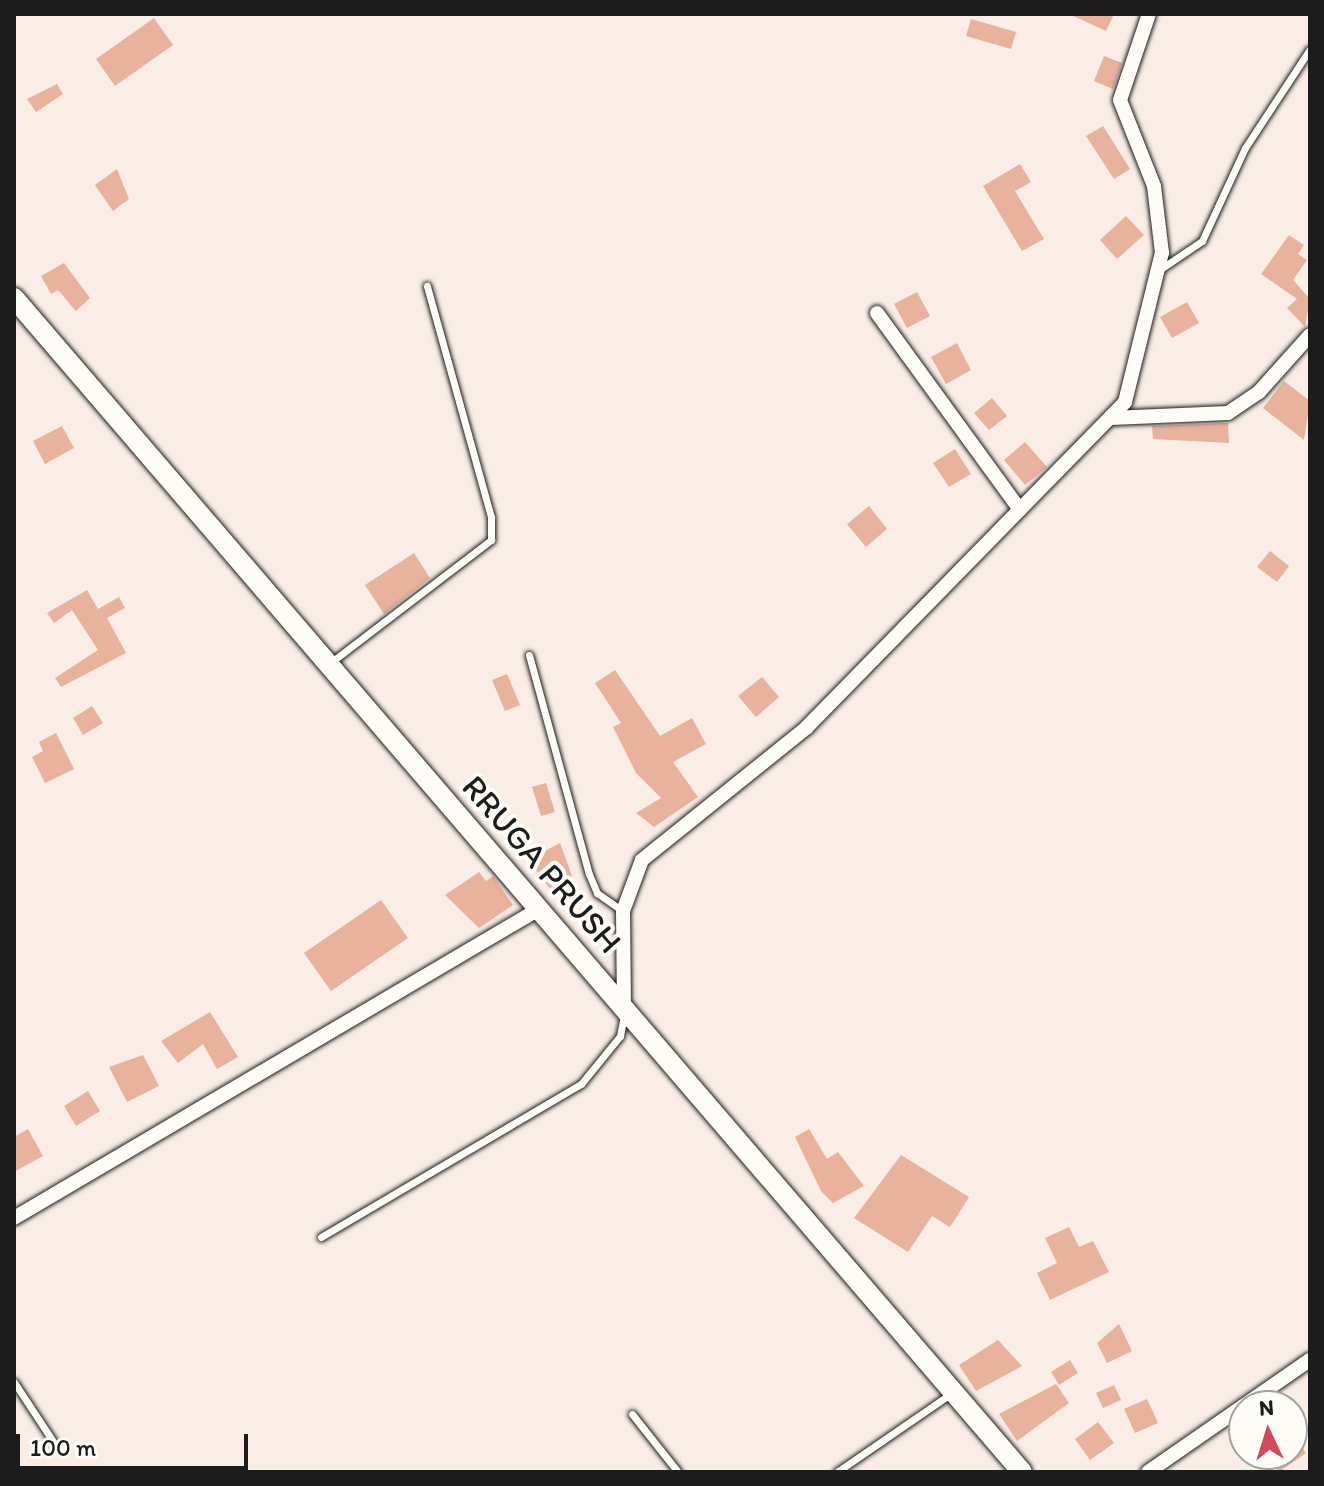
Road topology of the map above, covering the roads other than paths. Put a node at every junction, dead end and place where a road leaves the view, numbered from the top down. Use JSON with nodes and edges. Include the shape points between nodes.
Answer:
{"nodes":[{"id":1,"x":1149,"y":14,"type":"edge"},
{"id":2,"x":1310,"y":49,"type":"edge"},
{"id":3,"x":1157,"y":271,"type":"junction"},
{"id":4,"x":427,"y":286,"type":"dead end"},
{"id":5,"x":16,"y":303,"type":"edge"},
{"id":6,"x":877,"y":313,"type":"dead end"},
{"id":7,"x":1310,"y":335,"type":"edge"},
{"id":8,"x":1111,"y":418,"type":"junction"},
{"id":9,"x":1020,"y":510,"type":"junction"},
{"id":10,"x":529,"y":655,"type":"dead end"},
{"id":11,"x":329,"y":664,"type":"junction"},
{"id":12,"x":539,"y":909,"type":"junction"},
{"id":13,"x":623,"y":911,"type":"junction"},
{"id":14,"x":624,"y":1008,"type":"junction"},
{"id":15,"x":14,"y":1218,"type":"edge"},
{"id":16,"x":321,"y":1237,"type":"dead end"},
{"id":17,"x":1310,"y":1360,"type":"edge"},
{"id":18,"x":14,"y":1382,"type":"edge"},
{"id":19,"x":954,"y":1392,"type":"junction"},
{"id":20,"x":632,"y":1414,"type":"dead end"},
{"id":21,"x":54,"y":1443,"type":"dead end"},
{"id":22,"x":678,"y":1472,"type":"edge"},
{"id":23,"x":837,"y":1472,"type":"edge"},
{"id":24,"x":1022,"y":1472,"type":"edge"},
{"id":25,"x":1148,"y":1472,"type":"edge"}],
"edges":[{"from":1,"to":3,"type":"street","via":[[1120,100],[1161,216]]},
{"from":2,"to":3,"type":"lane","via":[[1245,148],[1202,241]]},
{"from":3,"to":8,"type":"street","via":[[1131,387]]},
{"from":4,"to":11,"type":"lane","via":[[491,517],[491,540]]},
{"from":5,"to":11,"type":"street","name":"RRUGA PRUSH"},
{"from":6,"to":9,"type":"street"},
{"from":7,"to":8,"type":"street","via":[[1259,392],[1228,413]]},
{"from":8,"to":9,"type":"street"},
{"from":9,"to":13,"type":"street","via":[[797,737],[642,860]]},
{"from":10,"to":13,"type":"lane","via":[[589,874],[607,904]]},
{"from":11,"to":12,"type":"street","name":"RRUGA PRUSH"},
{"from":12,"to":14,"type":"street","name":"RRUGA PRUSH"},
{"from":12,"to":15,"type":"street"},
{"from":13,"to":14,"type":"street"},
{"from":14,"to":16,"type":"lane","via":[[620,1036],[592,1077]]},
{"from":14,"to":19,"type":"street","name":"RRUGA PRUSH"},
{"from":17,"to":25,"type":"street"},
{"from":18,"to":21,"type":"lane"},
{"from":19,"to":23,"type":"lane"},
{"from":19,"to":24,"type":"street","name":"RRUGA PRUSH"},
{"from":20,"to":22,"type":"lane"}]}
